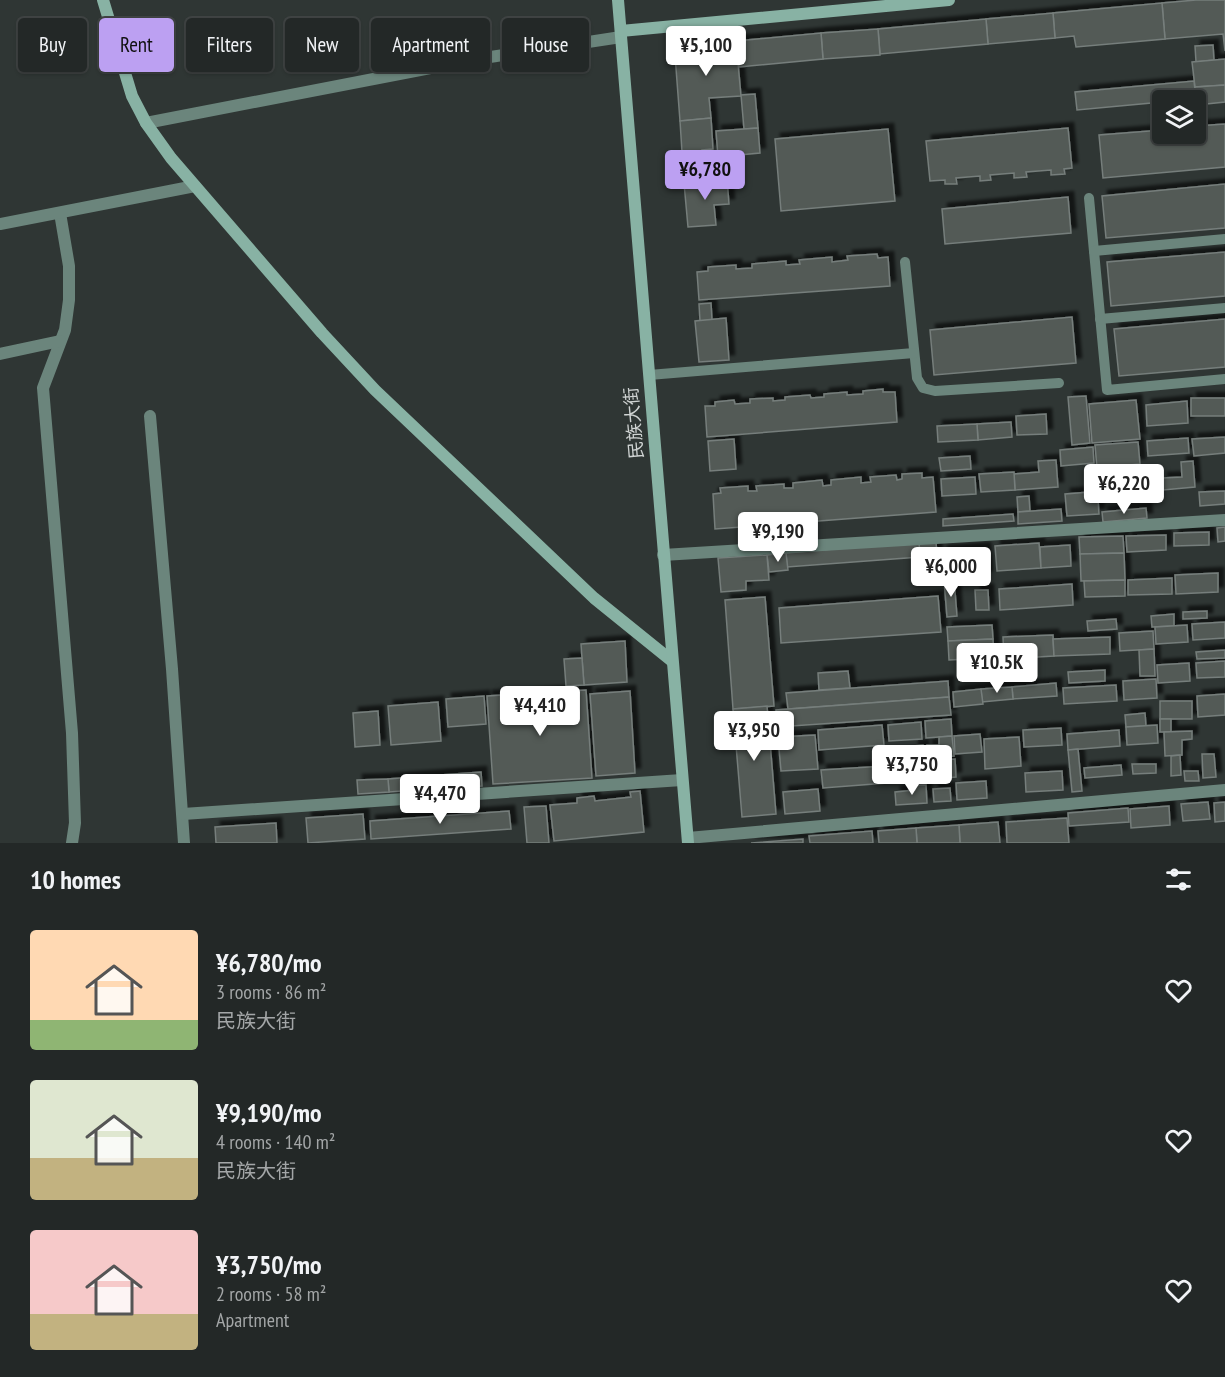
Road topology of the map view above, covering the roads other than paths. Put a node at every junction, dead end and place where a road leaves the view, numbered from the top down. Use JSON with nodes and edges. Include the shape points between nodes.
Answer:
{"nodes":[{"id":1,"x":103,"y":0,"type":"edge"},
{"id":2,"x":618,"y":0,"type":"edge"},
{"id":3,"x":943,"y":0,"type":"edge"},
{"id":4,"x":949,"y":0,"type":"edge"},
{"id":5,"x":621,"y":34,"type":"junction"},
{"id":6,"x":146,"y":123,"type":"junction"},
{"id":7,"x":195,"y":186,"type":"junction"},
{"id":8,"x":1089,"y":198,"type":"dead end"},
{"id":9,"x":60,"y":213,"type":"junction"},
{"id":10,"x":0,"y":224,"type":"edge"},
{"id":11,"x":1225,"y":239,"type":"edge"},
{"id":12,"x":1094,"y":251,"type":"junction"},
{"id":13,"x":906,"y":261,"type":"dead end"},
{"id":14,"x":1225,"y":308,"type":"edge"},
{"id":15,"x":1100,"y":319,"type":"junction"},
{"id":16,"x":60,"y":341,"type":"junction"},
{"id":17,"x":914,"y":353,"type":"junction"},
{"id":18,"x":0,"y":354,"type":"edge"},
{"id":19,"x":649,"y":375,"type":"junction"},
{"id":20,"x":1225,"y":380,"type":"edge"},
{"id":21,"x":1059,"y":383,"type":"dead end"},
{"id":22,"x":150,"y":416,"type":"dead end"},
{"id":23,"x":1225,"y":520,"type":"edge"},
{"id":24,"x":663,"y":555,"type":"junction"},
{"id":25,"x":672,"y":661,"type":"junction"},
{"id":26,"x":682,"y":780,"type":"junction"},
{"id":27,"x":1225,"y":790,"type":"edge"},
{"id":28,"x":183,"y":814,"type":"junction"},
{"id":29,"x":688,"y":841,"type":"edge"},
{"id":30,"x":72,"y":843,"type":"edge"},
{"id":31,"x":184,"y":843,"type":"edge"}],
"edges":[{"from":1,"to":6,"type":"street","via":[[132,96]]},
{"from":2,"to":5,"type":"street","name":"民族大街"},
{"from":3,"to":4,"type":"street"},
{"from":3,"to":5,"type":"street"},
{"from":5,"to":6,"type":"street"},
{"from":5,"to":19,"type":"street","name":"民族大街"},
{"from":6,"to":7,"type":"street"},
{"from":7,"to":9,"type":"street"},
{"from":7,"to":25,"type":"street","via":[[375,390],[594,598]]},
{"from":8,"to":12,"type":"lane"},
{"from":9,"to":10,"type":"street"},
{"from":9,"to":16,"type":"street","via":[[69,266],[69,300]]},
{"from":11,"to":12,"type":"lane"},
{"from":12,"to":15,"type":"lane"},
{"from":13,"to":17,"type":"lane"},
{"from":14,"to":15,"type":"lane"},
{"from":15,"to":20,"type":"lane","via":[[1107,390]]},
{"from":16,"to":18,"type":"street"},
{"from":16,"to":30,"type":"street","via":[[43,388],[72,733]]},
{"from":17,"to":19,"type":"lane"},
{"from":17,"to":21,"type":"lane","via":[[917,378],[923,388],[935,391]]},
{"from":19,"to":24,"type":"street","name":"民族大街"},
{"from":22,"to":28,"type":"street"},
{"from":23,"to":24,"type":"street"},
{"from":24,"to":25,"type":"street","name":"民族大街"},
{"from":25,"to":26,"type":"street","name":"民族大街"},
{"from":26,"to":28,"type":"street"},
{"from":26,"to":29,"type":"street","name":"民族大街"},
{"from":27,"to":29,"type":"street"},
{"from":28,"to":31,"type":"street"}]}
